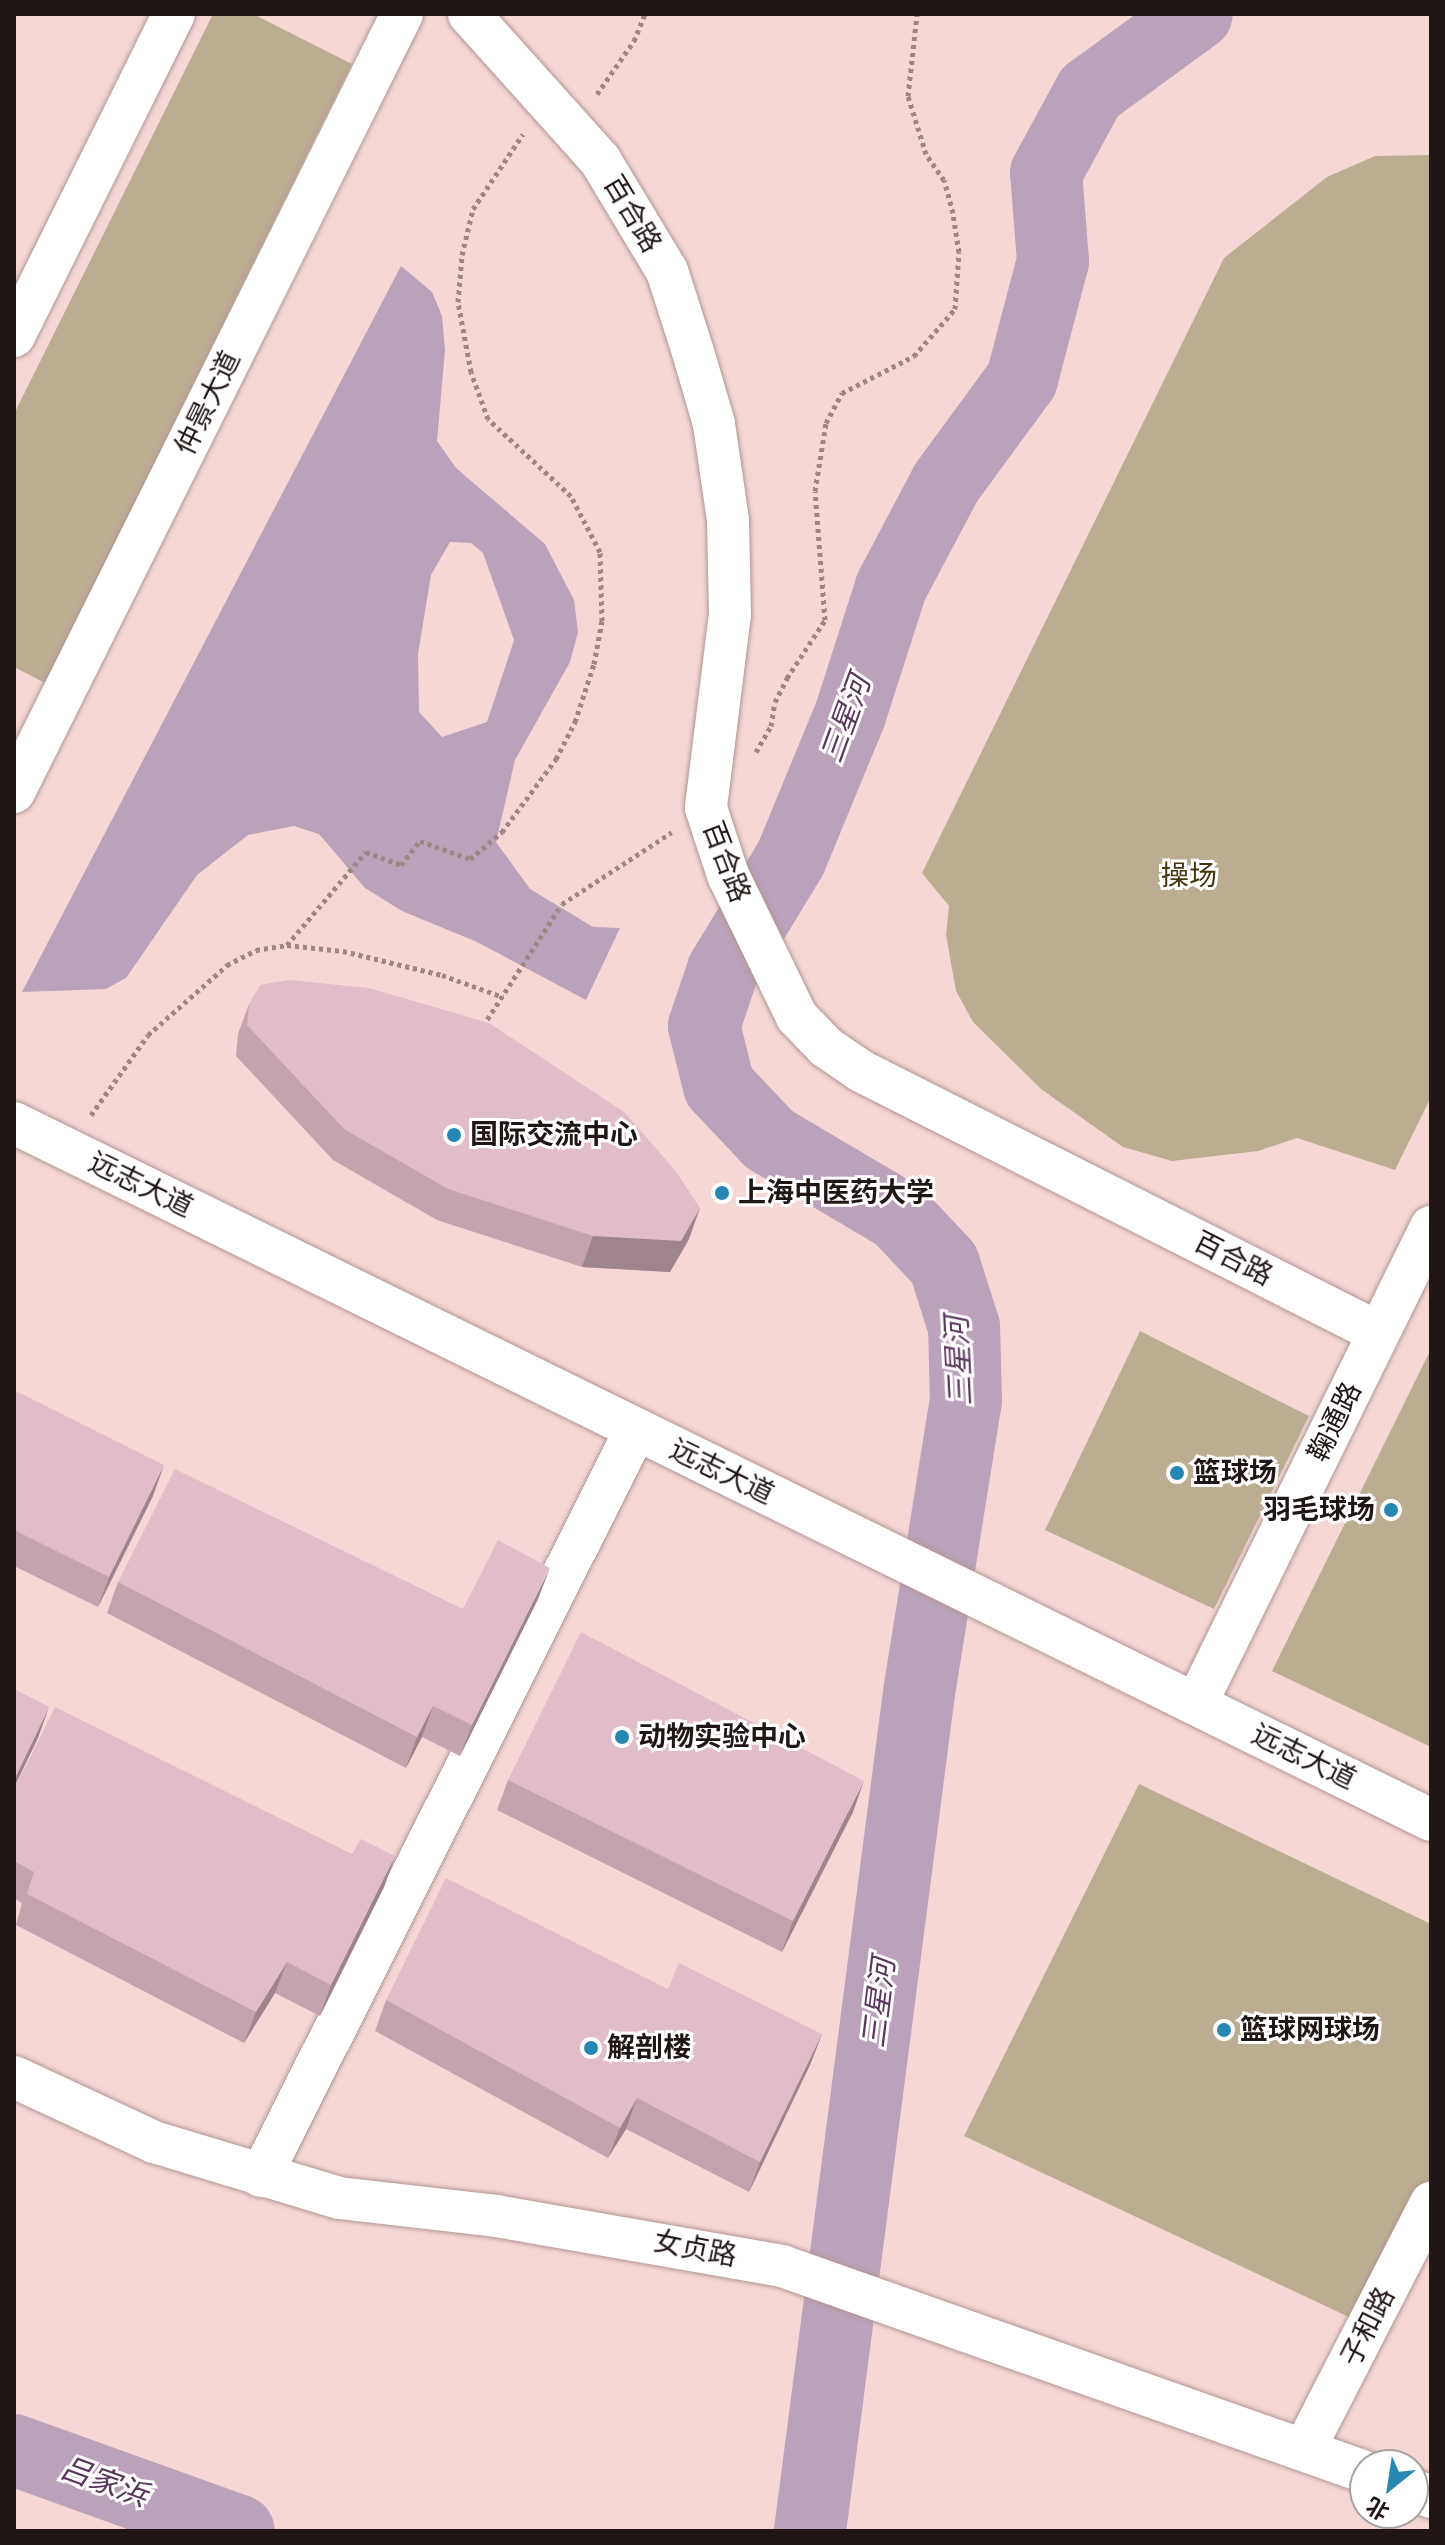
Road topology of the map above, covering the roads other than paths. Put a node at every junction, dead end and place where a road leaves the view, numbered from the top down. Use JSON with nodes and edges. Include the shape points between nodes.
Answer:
{"nodes":[{"id":1,"x":174,"y":14,"type":"edge"},
{"id":2,"x":402,"y":14,"type":"edge"},
{"id":3,"x":469,"y":14,"type":"edge"},
{"id":4,"x":14,"y":336,"type":"edge"},
{"id":5,"x":14,"y":792,"type":"edge"},
{"id":6,"x":14,"y":1123,"type":"edge"},
{"id":7,"x":1431,"y":1227,"type":"edge"},
{"id":8,"x":1379,"y":1333,"type":"junction"},
{"id":9,"x":635,"y":1431,"type":"junction"},
{"id":10,"x":1196,"y":1704,"type":"junction"},
{"id":11,"x":1431,"y":1820,"type":"edge"},
{"id":12,"x":14,"y":2077,"type":"edge"},
{"id":13,"x":261,"y":2176,"type":"junction"},
{"id":14,"x":1431,"y":2203,"type":"edge"},
{"id":15,"x":1304,"y":2450,"type":"junction"},
{"id":16,"x":1349,"y":2466,"type":"edge"}],
"edges":[{"from":1,"to":4,"type":"lane"},
{"from":2,"to":5,"type":"lane","name":"仲景大道"},
{"from":3,"to":8,"type":"lane","name":"百合路","via":[[600,160],[667,271],[714,424],[728,520],[730,614],[706,808],[728,875],[777,982],[806,1027],[861,1071]]},
{"from":6,"to":9,"type":"lane","name":"远志大道"},
{"from":7,"to":8,"type":"lane","name":"鞠通路"},
{"from":8,"to":10,"type":"lane","name":"鞠通路"},
{"from":9,"to":10,"type":"lane","name":"远志大道"},
{"from":9,"to":13,"type":"lane"},
{"from":10,"to":11,"type":"lane","name":"远志大道"},
{"from":12,"to":13,"type":"lane","name":"女贞路","via":[[154,2142]]},
{"from":13,"to":15,"type":"lane","name":"女贞路","via":[[339,2198],[496,2216],[782,2266]]},
{"from":14,"to":15,"type":"lane","name":"子和路"},
{"from":15,"to":16,"type":"lane","name":"女贞路"}]}
